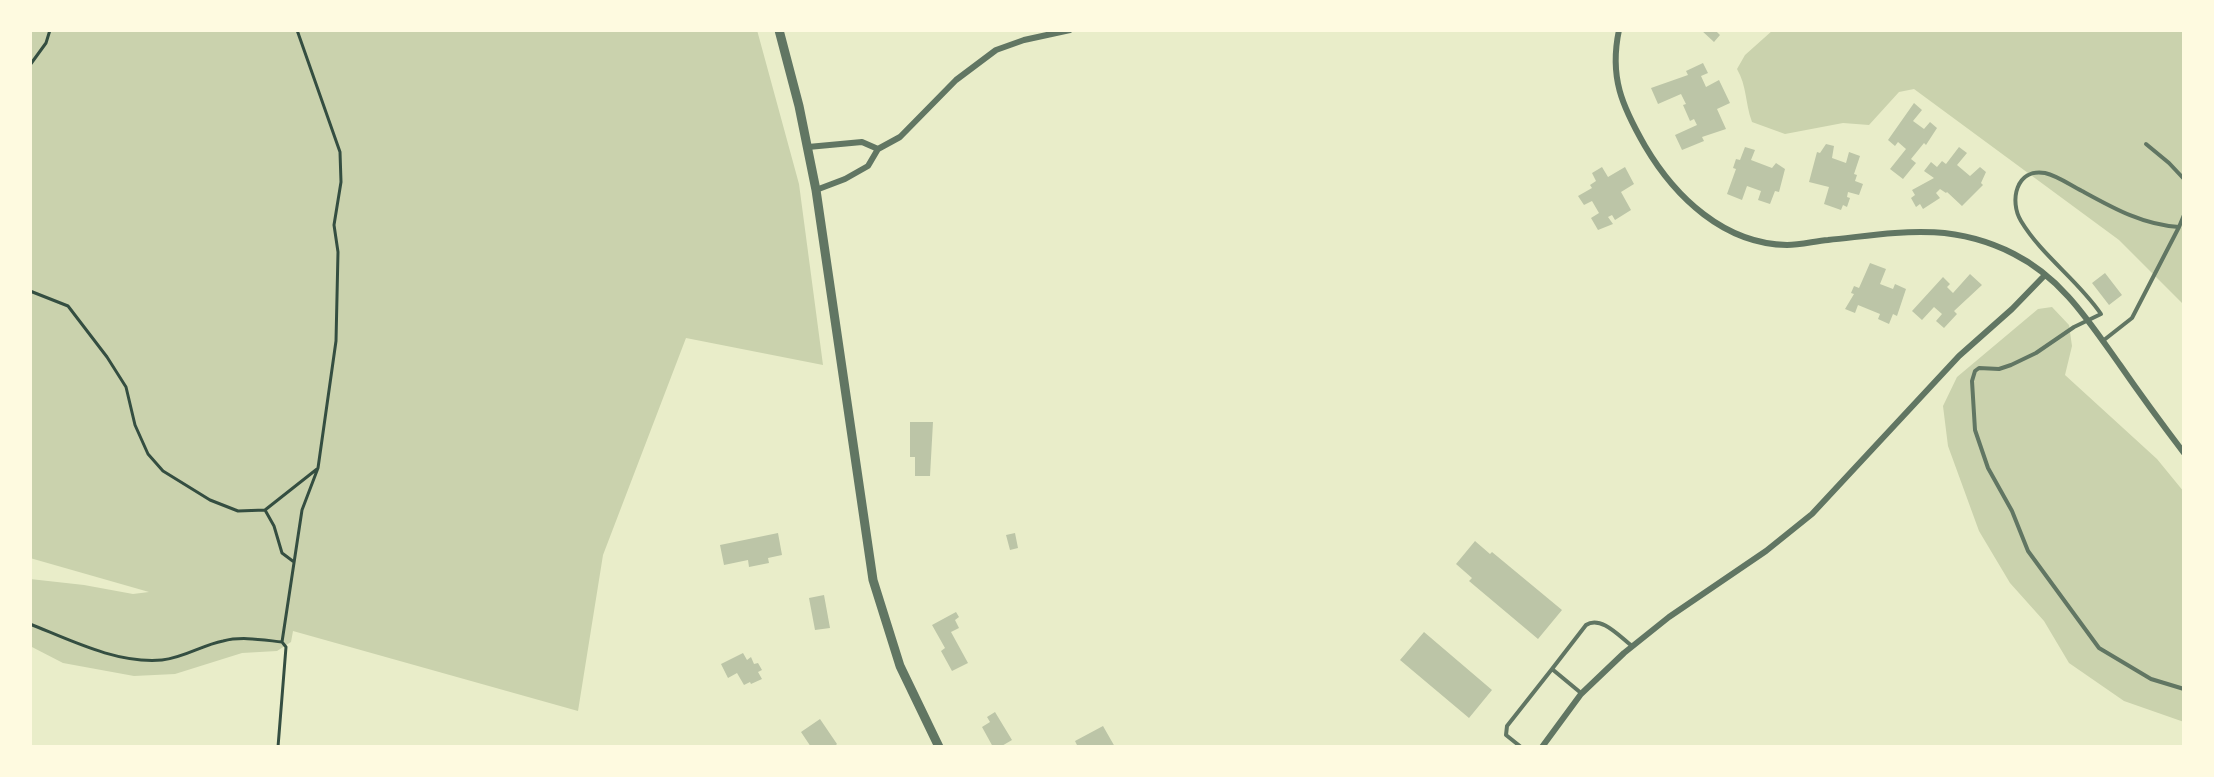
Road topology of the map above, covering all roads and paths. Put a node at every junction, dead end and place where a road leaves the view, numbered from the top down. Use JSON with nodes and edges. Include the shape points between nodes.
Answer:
{"nodes":[{"id":1,"x":50,"y":30,"type":"edge"},
{"id":2,"x":297,"y":30,"type":"edge"},
{"id":3,"x":779,"y":30,"type":"edge"},
{"id":4,"x":1070,"y":30,"type":"edge"},
{"id":5,"x":1619,"y":30,"type":"edge"},
{"id":6,"x":30,"y":65,"type":"edge"},
{"id":7,"x":2146,"y":144,"type":"dead end"},
{"id":8,"x":808,"y":147,"type":"junction"},
{"id":9,"x":878,"y":149,"type":"junction"},
{"id":10,"x":2184,"y":179,"type":"edge"},
{"id":11,"x":816,"y":190,"type":"junction"},
{"id":12,"x":2184,"y":215,"type":"edge"},
{"id":13,"x":2179,"y":227,"type":"junction"},
{"id":14,"x":2044,"y":276,"type":"junction"},
{"id":15,"x":30,"y":291,"type":"edge"},
{"id":16,"x":2091,"y":321,"type":"junction"},
{"id":17,"x":2104,"y":340,"type":"junction"},
{"id":18,"x":2184,"y":453,"type":"edge"},
{"id":19,"x":318,"y":468,"type":"junction"},
{"id":20,"x":265,"y":510,"type":"junction"},
{"id":21,"x":295,"y":563,"type":"junction"},
{"id":22,"x":30,"y":624,"type":"edge"},
{"id":23,"x":282,"y":642,"type":"junction"},
{"id":24,"x":1632,"y":647,"type":"junction"},
{"id":25,"x":1552,"y":669,"type":"junction"},
{"id":26,"x":2184,"y":688,"type":"edge"},
{"id":27,"x":1581,"y":693,"type":"junction"},
{"id":28,"x":278,"y":747,"type":"edge"},
{"id":29,"x":939,"y":747,"type":"edge"},
{"id":30,"x":1521,"y":747,"type":"edge"},
{"id":31,"x":1542,"y":747,"type":"edge"}],
"edges":[{"from":1,"to":6,"type":"path"},
{"from":2,"to":19,"type":"path","via":[[340,152],[341,168],[334,225],[338,252],[336,341]]},
{"from":3,"to":8,"type":"street"},
{"from":4,"to":9,"type":"street","via":[[996,50],[956,80],[900,137]]},
{"from":5,"to":14,"type":"street","via":[[1617,91],[1628,116],[1654,161],[1680,194],[1724,228],[1764,243],[1789,245],[1937,231],[1987,242],[2017,255]]},
{"from":7,"to":10,"type":"lane"},
{"from":8,"to":9,"type":"street","via":[[862,142]]},
{"from":8,"to":11,"type":"street"},
{"from":9,"to":11,"type":"street","via":[[868,166]]},
{"from":11,"to":29,"type":"street","via":[[873,580],[900,666]]},
{"from":12,"to":13,"type":"lane"},
{"from":13,"to":16,"type":"lane","via":[[2131,216],[2047,174],[2029,175],[2022,180],[2015,194],[2016,211],[2030,233],[2101,314]]},
{"from":13,"to":17,"type":"lane","via":[[2132,318]]},
{"from":14,"to":16,"type":"street"},
{"from":14,"to":24,"type":"street","via":[[1959,356],[1812,514]]},
{"from":15,"to":20,"type":"path","via":[[68,306],[107,357],[126,387],[135,425],[148,454],[163,471],[210,501],[238,511]]},
{"from":16,"to":17,"type":"street"},
{"from":16,"to":26,"type":"lane","via":[[2005,368],[1975,371],[1975,430],[1988,468],[2028,551],[2086,632],[2099,648],[2120,662],[2151,679]]},
{"from":17,"to":18,"type":"street"},
{"from":19,"to":20,"type":"path"},
{"from":19,"to":21,"type":"path","via":[[302,510]]},
{"from":20,"to":21,"type":"path","via":[[282,553]]},
{"from":21,"to":23,"type":"path"},
{"from":22,"to":23,"type":"path","via":[[111,654],[160,660],[222,641]]},
{"from":23,"to":28,"type":"path","via":[[286,647]]},
{"from":24,"to":25,"type":"lane","via":[[1600,622],[1591,621]]},
{"from":24,"to":27,"type":"street"},
{"from":25,"to":27,"type":"lane"},
{"from":25,"to":30,"type":"lane","via":[[1507,726],[1506,735]]},
{"from":27,"to":31,"type":"street"}]}
